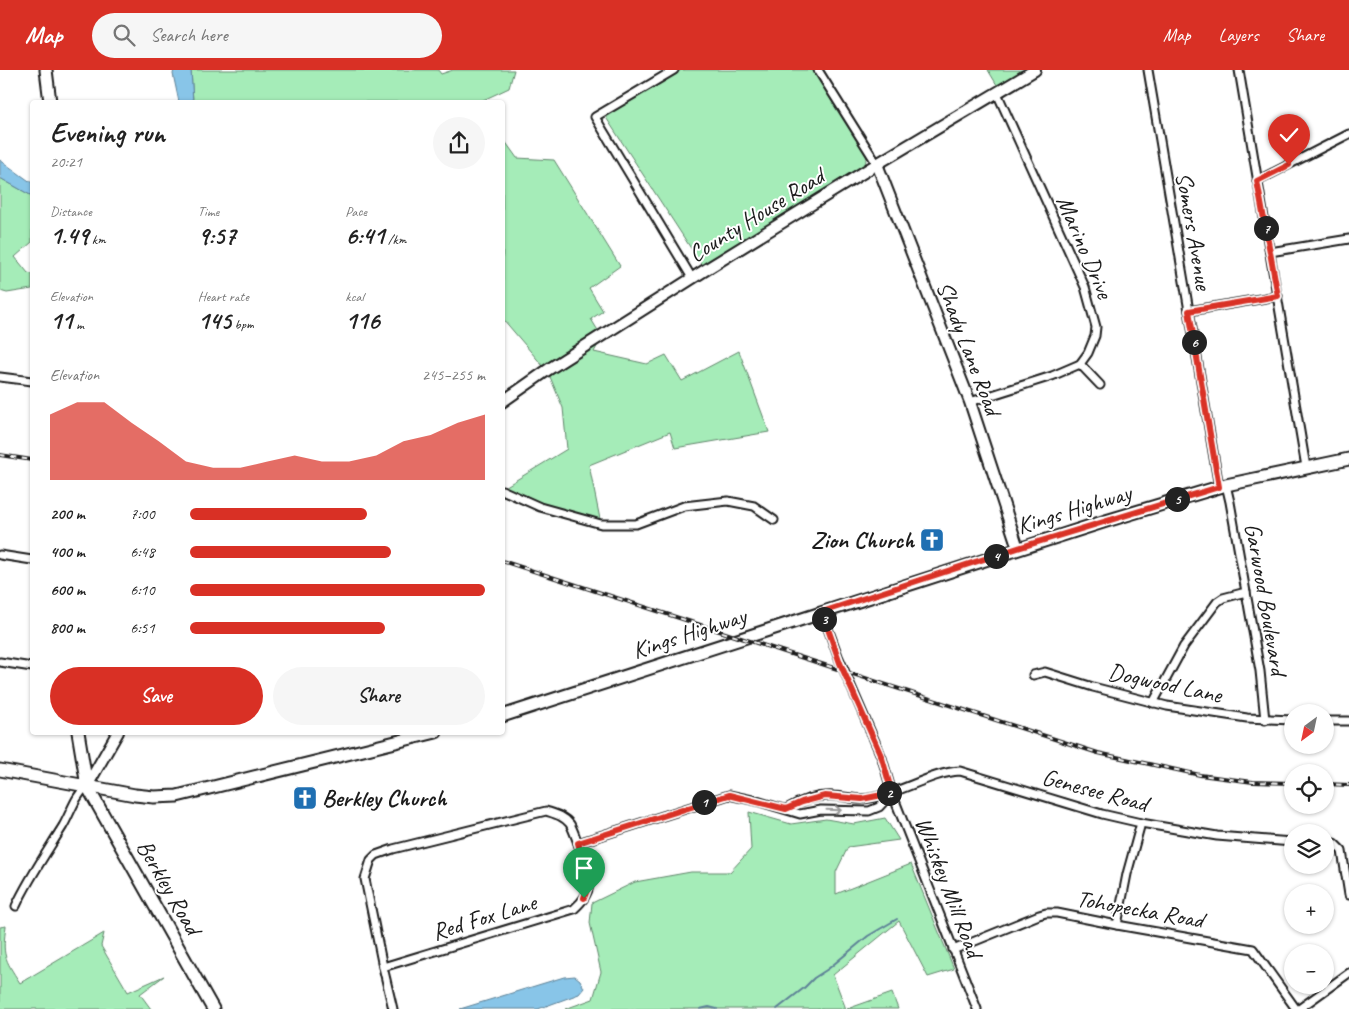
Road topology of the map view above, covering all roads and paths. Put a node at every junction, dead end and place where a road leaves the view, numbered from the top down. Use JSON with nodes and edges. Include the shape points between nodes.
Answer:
{"nodes":[{"id":1,"x":46,"y":70,"type":"edge"},
{"id":2,"x":674,"y":70,"type":"edge"},
{"id":3,"x":818,"y":70,"type":"edge"},
{"id":4,"x":1035,"y":70,"type":"edge"},
{"id":5,"x":1148,"y":70,"type":"edge"},
{"id":6,"x":1239,"y":70,"type":"edge"},
{"id":7,"x":998,"y":93,"type":"junction"},
{"id":8,"x":50,"y":100,"type":"edge"},
{"id":9,"x":1349,"y":134,"type":"edge"},
{"id":10,"x":877,"y":164,"type":"junction"},
{"id":11,"x":1257,"y":181,"type":"junction"},
{"id":12,"x":1349,"y":238,"type":"edge"},
{"id":13,"x":1270,"y":252,"type":"junction"},
{"id":14,"x":692,"y":278,"type":"junction"},
{"id":15,"x":1278,"y":296,"type":"junction"},
{"id":16,"x":1189,"y":311,"type":"junction"},
{"id":17,"x":1080,"y":364,"type":"junction"},
{"id":18,"x":0,"y":378,"type":"edge"},
{"id":19,"x":30,"y":381,"type":"edge"},
{"id":20,"x":1100,"y":385,"type":"dead end"},
{"id":21,"x":505,"y":400,"type":"edge"},
{"id":22,"x":970,"y":402,"type":"junction"},
{"id":23,"x":1349,"y":459,"type":"edge"},
{"id":24,"x":1306,"y":467,"type":"junction"},
{"id":25,"x":1222,"y":486,"type":"junction"},
{"id":26,"x":505,"y":491,"type":"edge"},
{"id":27,"x":774,"y":520,"type":"dead end"},
{"id":28,"x":1018,"y":548,"type":"junction"},
{"id":29,"x":0,"y":555,"type":"edge"},
{"id":30,"x":30,"y":560,"type":"edge"},
{"id":31,"x":1246,"y":592,"type":"junction"},
{"id":32,"x":822,"y":612,"type":"junction"},
{"id":33,"x":0,"y":662,"type":"edge"},
{"id":34,"x":30,"y":667,"type":"edge"},
{"id":35,"x":1033,"y":675,"type":"dead end"},
{"id":36,"x":1154,"y":703,"type":"junction"},
{"id":37,"x":505,"y":715,"type":"edge"},
{"id":38,"x":1265,"y":720,"type":"junction"},
{"id":39,"x":1284,"y":720,"type":"edge"},
{"id":40,"x":1334,"y":721,"type":"edge"},
{"id":41,"x":1349,"y":721,"type":"edge"},
{"id":42,"x":78,"y":735,"type":"edge"},
{"id":43,"x":116,"y":735,"type":"edge"},
{"id":44,"x":424,"y":735,"type":"edge"},
{"id":45,"x":0,"y":770,"type":"edge"},
{"id":46,"x":87,"y":786,"type":"junction"},
{"id":47,"x":892,"y":793,"type":"junction"},
{"id":48,"x":786,"y":809,"type":"junction"},
{"id":49,"x":1141,"y":822,"type":"junction"},
{"id":50,"x":1284,"y":841,"type":"edge"},
{"id":51,"x":578,"y":843,"type":"junction"},
{"id":52,"x":1334,"y":843,"type":"edge"},
{"id":53,"x":1349,"y":895,"type":"edge"},
{"id":54,"x":16,"y":906,"type":"dead end"},
{"id":55,"x":1116,"y":925,"type":"junction"},
{"id":56,"x":953,"y":950,"type":"junction"},
{"id":57,"x":383,"y":967,"type":"junction"},
{"id":58,"x":1349,"y":973,"type":"edge"},
{"id":59,"x":213,"y":1009,"type":"edge"},
{"id":60,"x":393,"y":1009,"type":"edge"},
{"id":61,"x":977,"y":1009,"type":"edge"},
{"id":62,"x":1297,"y":1009,"type":"edge"}],
"edges":[{"from":1,"to":8,"type":"main road"},
{"from":2,"to":14,"type":"street","via":[[595,117]]},
{"from":3,"to":10,"type":"street"},
{"from":4,"to":7,"type":"street","name":"County House Road"},
{"from":5,"to":16,"type":"street","name":"Somers Avenue"},
{"from":6,"to":11,"type":"street"},
{"from":7,"to":10,"type":"street","name":"County House Road"},
{"from":7,"to":17,"type":"street","name":"Marino Drive","via":[[1085,287],[1096,327],[1088,353]]},
{"from":9,"to":11,"type":"street"},
{"from":10,"to":14,"type":"street","name":"County House Road"},
{"from":10,"to":22,"type":"street","name":"Shady Lane Road"},
{"from":11,"to":13,"type":"street"},
{"from":12,"to":13,"type":"street"},
{"from":13,"to":15,"type":"street"},
{"from":14,"to":21,"type":"street","name":"County House Road"},
{"from":15,"to":16,"type":"street"},
{"from":15,"to":24,"type":"street"},
{"from":16,"to":25,"type":"street","name":"Somers Avenue"},
{"from":17,"to":20,"type":"street"},
{"from":17,"to":22,"type":"street"},
{"from":18,"to":19,"type":"street"},
{"from":22,"to":28,"type":"street","name":"Shady Lane Road"},
{"from":23,"to":24,"type":"main road","name":"Kings Highway"},
{"from":24,"to":25,"type":"main road","name":"Kings Highway"},
{"from":25,"to":28,"type":"main road","name":"Kings Highway"},
{"from":25,"to":31,"type":"street","name":"Garwood Boulevard","via":[[1230,502]]},
{"from":26,"to":27,"type":"street","via":[[540,507],[601,524],[636,524],[684,506],[728,501],[754,506]]},
{"from":28,"to":32,"type":"main road","name":"Kings Highway"},
{"from":29,"to":30,"type":"street"},
{"from":31,"to":36,"type":"street","via":[[1217,602],[1184,646]]},
{"from":31,"to":38,"type":"street","name":"Garwood Boulevard"},
{"from":32,"to":37,"type":"main road","name":"Kings Highway"},
{"from":32,"to":47,"type":"street","name":"Whiskey Mill Road","via":[[840,663],[882,758]]},
{"from":33,"to":34,"type":"street"},
{"from":35,"to":36,"type":"street","name":"Dogwood Lane","via":[[1045,672]]},
{"from":36,"to":38,"type":"street","name":"Dogwood Lane"},
{"from":38,"to":39,"type":"street","name":"Dogwood Lane"},
{"from":40,"to":41,"type":"street"},
{"from":42,"to":46,"type":"main road"},
{"from":43,"to":46,"type":"street"},
{"from":44,"to":46,"type":"main road","via":[[177,796],[144,796]]},
{"from":45,"to":46,"type":"main road"},
{"from":46,"to":54,"type":"street","via":[[78,796]]},
{"from":46,"to":59,"type":"main road","name":"Berkley Road"},
{"from":47,"to":48,"type":"street","via":[[862,799],[825,796]]},
{"from":48,"to":47,"type":"street","one_way":true,"via":[[800,814],[821,810],[869,811],[880,808]]},
{"from":47,"to":49,"type":"street","name":"Genesee Road","via":[[949,772],[965,772],[1102,814]]},
{"from":47,"to":56,"type":"street","name":"Whiskey Mill Road"},
{"from":48,"to":51,"type":"street","via":[[729,795]]},
{"from":49,"to":50,"type":"street","name":"Genesee Road","via":[[1218,836]]},
{"from":49,"to":55,"type":"street"},
{"from":51,"to":57,"type":"street","name":"Red Fox Lane","via":[[590,881],[584,898],[574,909]]},
{"from":51,"to":57,"type":"street","name":"Red Fox Lane","via":[[570,823],[560,815],[546,811],[376,855],[365,879]]},
{"from":52,"to":53,"type":"street","via":[[1342,852]]},
{"from":55,"to":56,"type":"street","name":"Tohopecka Road","via":[[1046,913]]},
{"from":55,"to":62,"type":"street","name":"Tohopecka Road","via":[[1253,949]]},
{"from":56,"to":61,"type":"street","name":"Whiskey Mill Road"},
{"from":57,"to":60,"type":"street","name":"Red Fox Lane"},
{"from":58,"to":62,"type":"street"}]}
